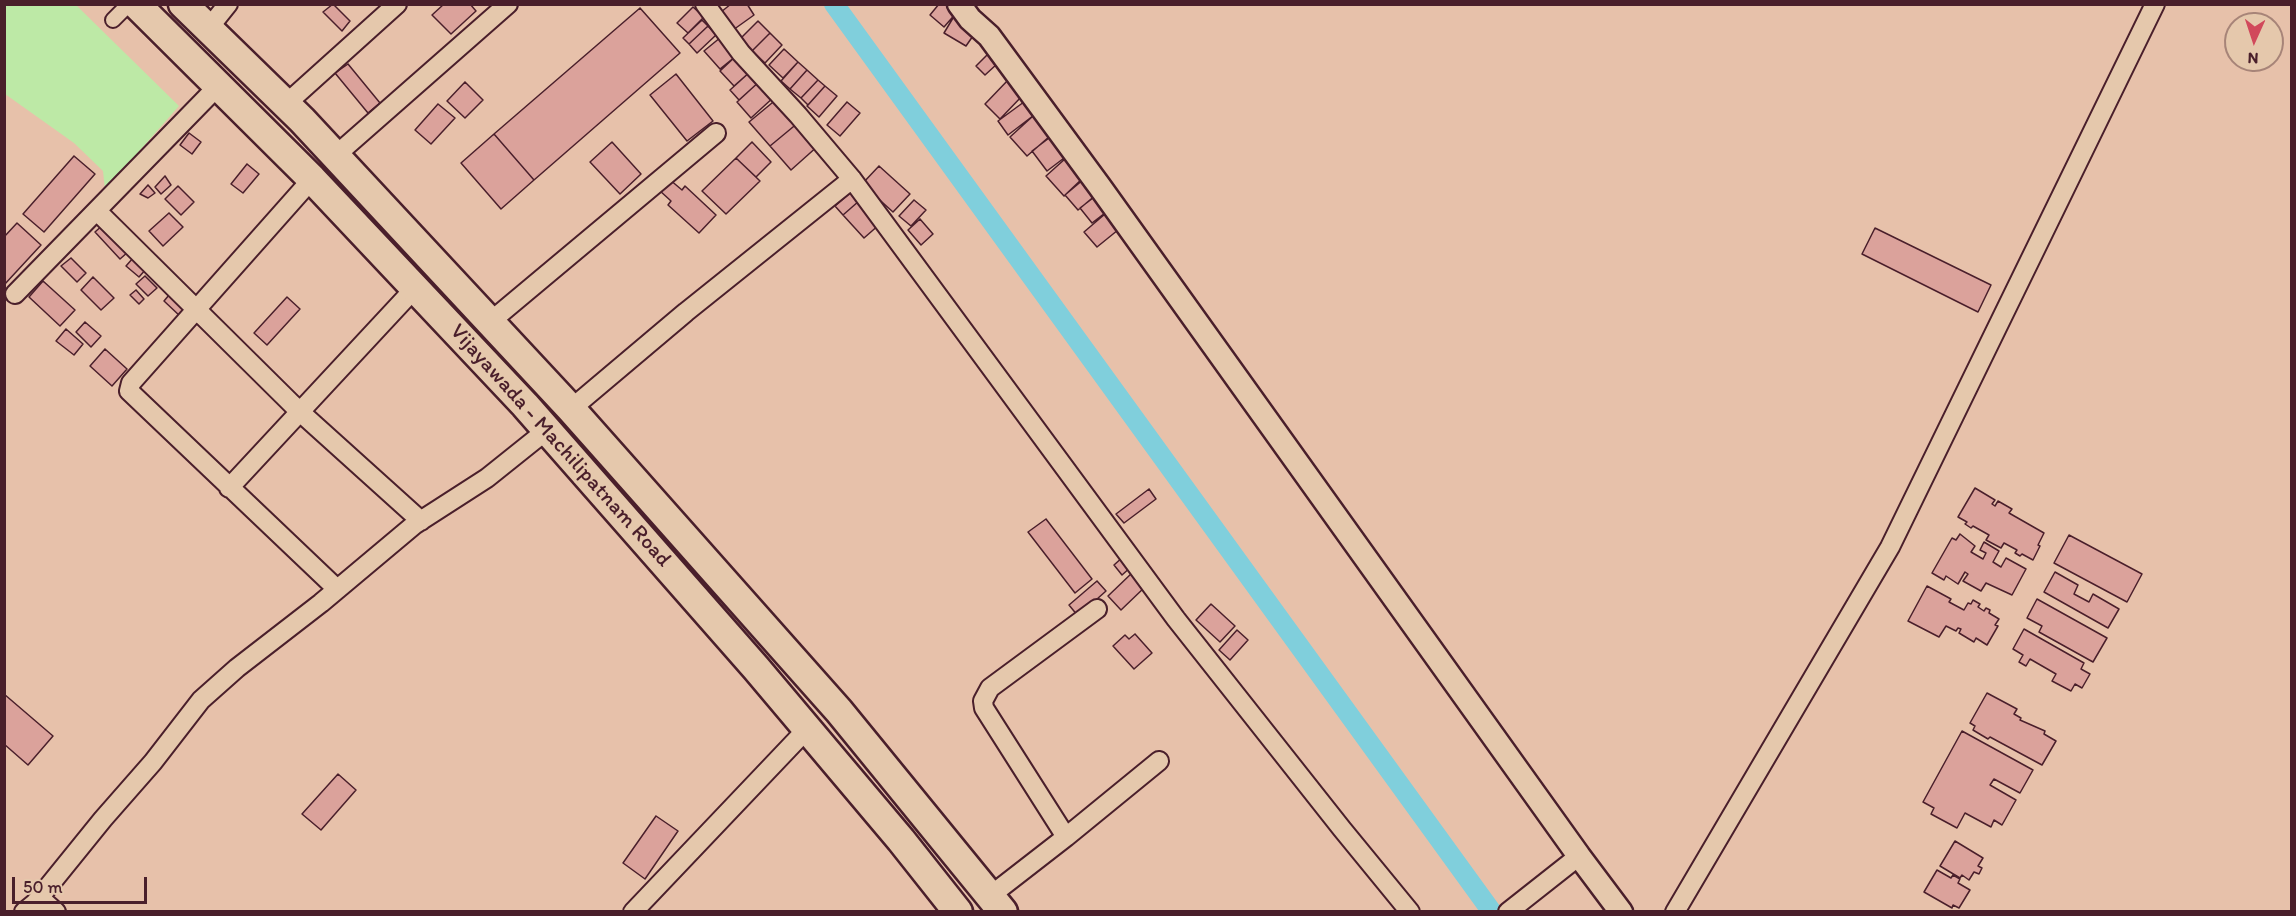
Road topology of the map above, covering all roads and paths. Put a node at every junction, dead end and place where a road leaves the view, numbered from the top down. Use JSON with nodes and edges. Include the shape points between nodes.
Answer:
{"nodes":[{"id":1,"x":129,"y":4,"type":"edge"},
{"id":2,"x":183,"y":4,"type":"edge"},
{"id":3,"x":228,"y":4,"type":"edge"},
{"id":4,"x":397,"y":4,"type":"edge"},
{"id":5,"x":508,"y":4,"type":"edge"},
{"id":6,"x":705,"y":4,"type":"edge"},
{"id":7,"x":959,"y":4,"type":"edge"},
{"id":8,"x":2155,"y":4,"type":"edge"},
{"id":9,"x":125,"y":12,"type":"edge"},
{"id":10,"x":208,"y":29,"type":"junction"},
{"id":11,"x":218,"y":86,"type":"junction"},
{"id":12,"x":286,"y":104,"type":"junction"},
{"id":13,"x":717,"y":133,"type":"dead end"},
{"id":14,"x":335,"y":156,"type":"junction"},
{"id":15,"x":312,"y":179,"type":"junction"},
{"id":16,"x":852,"y":179,"type":"junction"},
{"id":17,"x":97,"y":211,"type":"junction"},
{"id":18,"x":415,"y":288,"type":"junction"},
{"id":19,"x":15,"y":294,"type":"dead end"},
{"id":20,"x":195,"y":311,"type":"junction"},
{"id":21,"x":490,"y":322,"type":"junction"},
{"id":22,"x":571,"y":409,"type":"junction"},
{"id":23,"x":299,"y":411,"type":"junction"},
{"id":24,"x":547,"y":430,"type":"junction"},
{"id":25,"x":230,"y":488,"type":"junction"},
{"id":26,"x":421,"y":521,"type":"junction"},
{"id":27,"x":337,"y":589,"type":"junction"},
{"id":28,"x":1097,"y":609,"type":"dead end"},
{"id":29,"x":807,"y":729,"type":"junction"},
{"id":30,"x":1160,"y":761,"type":"dead end"},
{"id":31,"x":1066,"y":837,"type":"junction"},
{"id":32,"x":1579,"y":856,"type":"junction"},
{"id":33,"x":40,"y":898,"type":"junction"},
{"id":34,"x":997,"y":904,"type":"edge"},
{"id":35,"x":24,"y":912,"type":"edge"},
{"id":36,"x":56,"y":912,"type":"edge"},
{"id":37,"x":633,"y":912,"type":"edge"},
{"id":38,"x":958,"y":912,"type":"edge"},
{"id":39,"x":1410,"y":912,"type":"edge"},
{"id":40,"x":1508,"y":912,"type":"edge"},
{"id":41,"x":1621,"y":912,"type":"edge"},
{"id":42,"x":1675,"y":912,"type":"edge"}],
"edges":[{"from":1,"to":9,"type":"street"},
{"from":2,"to":10,"type":"highway","name":"Vijayawada - Machilipatnam Road"},
{"from":3,"to":10,"type":"street"},
{"from":4,"to":12,"type":"street"},
{"from":5,"to":14,"type":"street"},
{"from":6,"to":16,"type":"street","via":[[741,53]]},
{"from":7,"to":32,"type":"street","via":[[989,36],[1100,187]]},
{"from":8,"to":42,"type":"street","via":[[1890,547]]},
{"from":9,"to":11,"type":"highway","name":"Vijayawada - Machilipatnam Road"},
{"from":10,"to":12,"type":"highway","name":"Vijayawada - Machilipatnam Road"},
{"from":11,"to":15,"type":"highway","name":"Vijayawada - Machilipatnam Road"},
{"from":11,"to":17,"type":"street"},
{"from":12,"to":14,"type":"highway","name":"Vijayawada - Machilipatnam Road"},
{"from":13,"to":21,"type":"street"},
{"from":14,"to":21,"type":"highway","name":"Vijayawada - Machilipatnam Road"},
{"from":15,"to":18,"type":"highway","name":"Vijayawada - Machilipatnam Road"},
{"from":15,"to":20,"type":"street"},
{"from":16,"to":22,"type":"street"},
{"from":16,"to":39,"type":"street","via":[[1176,619]]},
{"from":17,"to":19,"type":"street"},
{"from":17,"to":20,"type":"street"},
{"from":18,"to":23,"type":"street"},
{"from":18,"to":24,"type":"highway","name":"Vijayawada - Machilipatnam Road"},
{"from":20,"to":23,"type":"street"},
{"from":20,"to":25,"type":"street","via":[[131,383],[129,391]]},
{"from":21,"to":22,"type":"highway","name":"Vijayawada - Machilipatnam Road"},
{"from":22,"to":34,"type":"highway","name":"Vijayawada - Machilipatnam Road","via":[[839,711]]},
{"from":23,"to":25,"type":"street"},
{"from":23,"to":26,"type":"street"},
{"from":24,"to":26,"type":"street","via":[[487,478]]},
{"from":24,"to":29,"type":"highway","name":"Vijayawada - Machilipatnam Road"},
{"from":25,"to":27,"type":"street"},
{"from":26,"to":27,"type":"street"},
{"from":27,"to":33,"type":"street","via":[[201,700]]},
{"from":28,"to":31,"type":"street","via":[[990,688],[983,701]]},
{"from":29,"to":37,"type":"street"},
{"from":29,"to":38,"type":"highway","name":"Vijayawada - Machilipatnam Road"},
{"from":30,"to":31,"type":"street"},
{"from":31,"to":34,"type":"street"},
{"from":32,"to":40,"type":"street"},
{"from":32,"to":41,"type":"street"},
{"from":33,"to":35,"type":"street"},
{"from":33,"to":36,"type":"street"}]}
